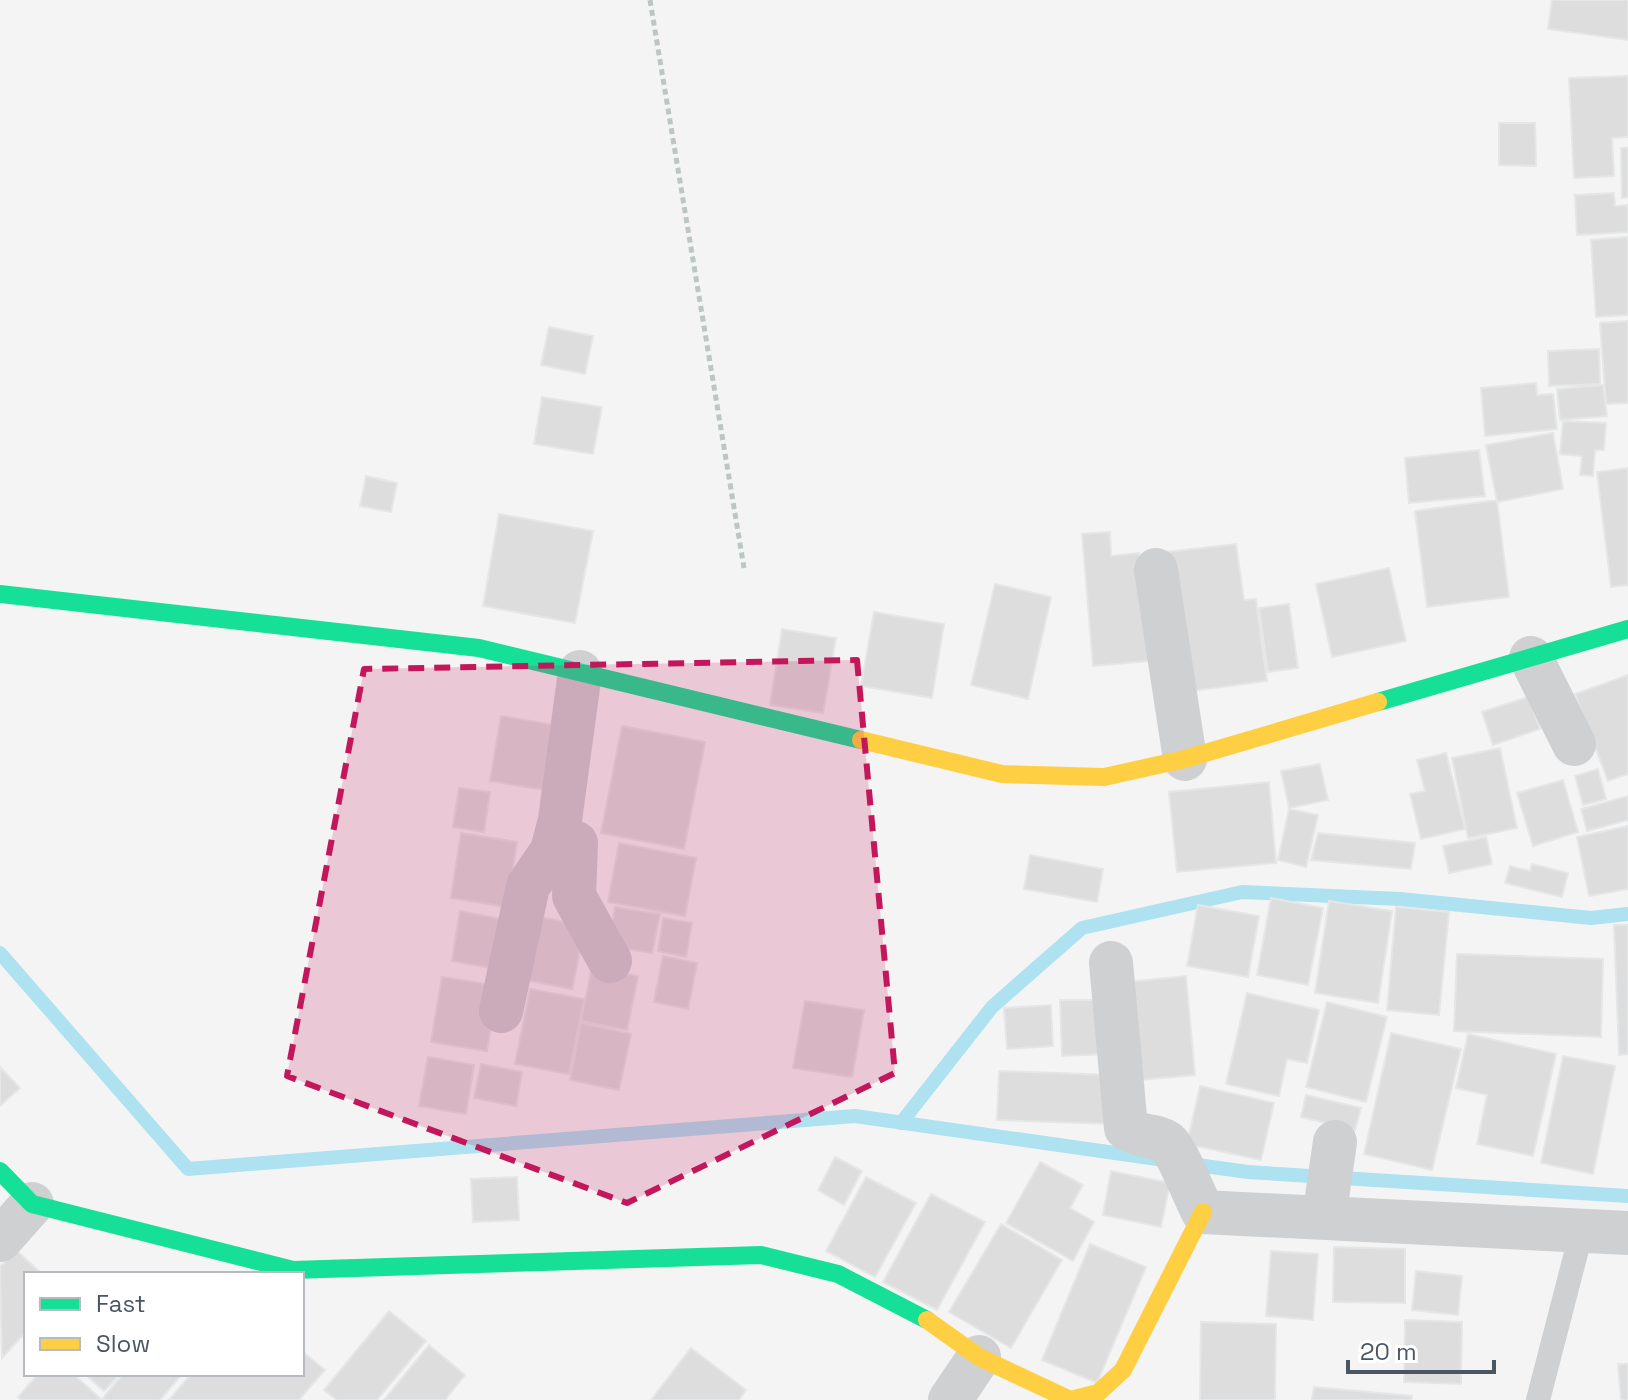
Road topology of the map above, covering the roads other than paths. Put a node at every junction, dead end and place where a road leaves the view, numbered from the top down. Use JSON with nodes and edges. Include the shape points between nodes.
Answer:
{"nodes":[{"id":1,"x":1156,"y":570,"type":"dead end"},
{"id":2,"x":0,"y":594,"type":"edge"},
{"id":3,"x":1628,"y":629,"type":"edge"},
{"id":4,"x":1531,"y":658,"type":"junction"},
{"id":5,"x":580,"y":672,"type":"junction"},
{"id":6,"x":1574,"y":744,"type":"dead end"},
{"id":7,"x":1185,"y":759,"type":"junction"},
{"id":8,"x":574,"y":842,"type":"junction"},
{"id":9,"x":610,"y":961,"type":"dead end"},
{"id":10,"x":1111,"y":963,"type":"dead end"},
{"id":11,"x":501,"y":1011,"type":"dead end"},
{"id":12,"x":0,"y":1171,"type":"edge"},
{"id":13,"x":1187,"y":1179,"type":"junction"},
{"id":14,"x":32,"y":1204,"type":"junction"},
{"id":15,"x":1582,"y":1230,"type":"junction"},
{"id":16,"x":1628,"y":1233,"type":"edge"},
{"id":17,"x":0,"y":1240,"type":"edge"},
{"id":18,"x":979,"y":1357,"type":"junction"},
{"id":19,"x":950,"y":1400,"type":"edge"},
{"id":20,"x":1538,"y":1400,"type":"edge"}],
"edges":[{"from":1,"to":7,"type":"street"},
{"from":2,"to":5,"type":"street","via":[[479,648]]},
{"from":3,"to":4,"type":"street"},
{"from":4,"to":6,"type":"street"},
{"from":4,"to":7,"type":"street"},
{"from":5,"to":7,"type":"street","via":[[1002,774],[1104,777]]},
{"from":5,"to":8,"type":"street","via":[[560,820]]},
{"from":8,"to":9,"type":"street","via":[[574,896]]},
{"from":8,"to":11,"type":"street","via":[[528,886]]},
{"from":10,"to":13,"type":"street","via":[[1126,1128],[1138,1136],[1159,1138]]},
{"from":12,"to":14,"type":"street"},
{"from":13,"to":15,"type":"street","via":[[1329,1180]]},
{"from":13,"to":18,"type":"street","via":[[1123,1370],[1098,1393],[1070,1400]]},
{"from":14,"to":17,"type":"street"},
{"from":14,"to":18,"type":"street","via":[[293,1270],[761,1255],[838,1274],[929,1321]]},
{"from":15,"to":16,"type":"street"},
{"from":15,"to":20,"type":"lane"},
{"from":18,"to":19,"type":"street"}]}
